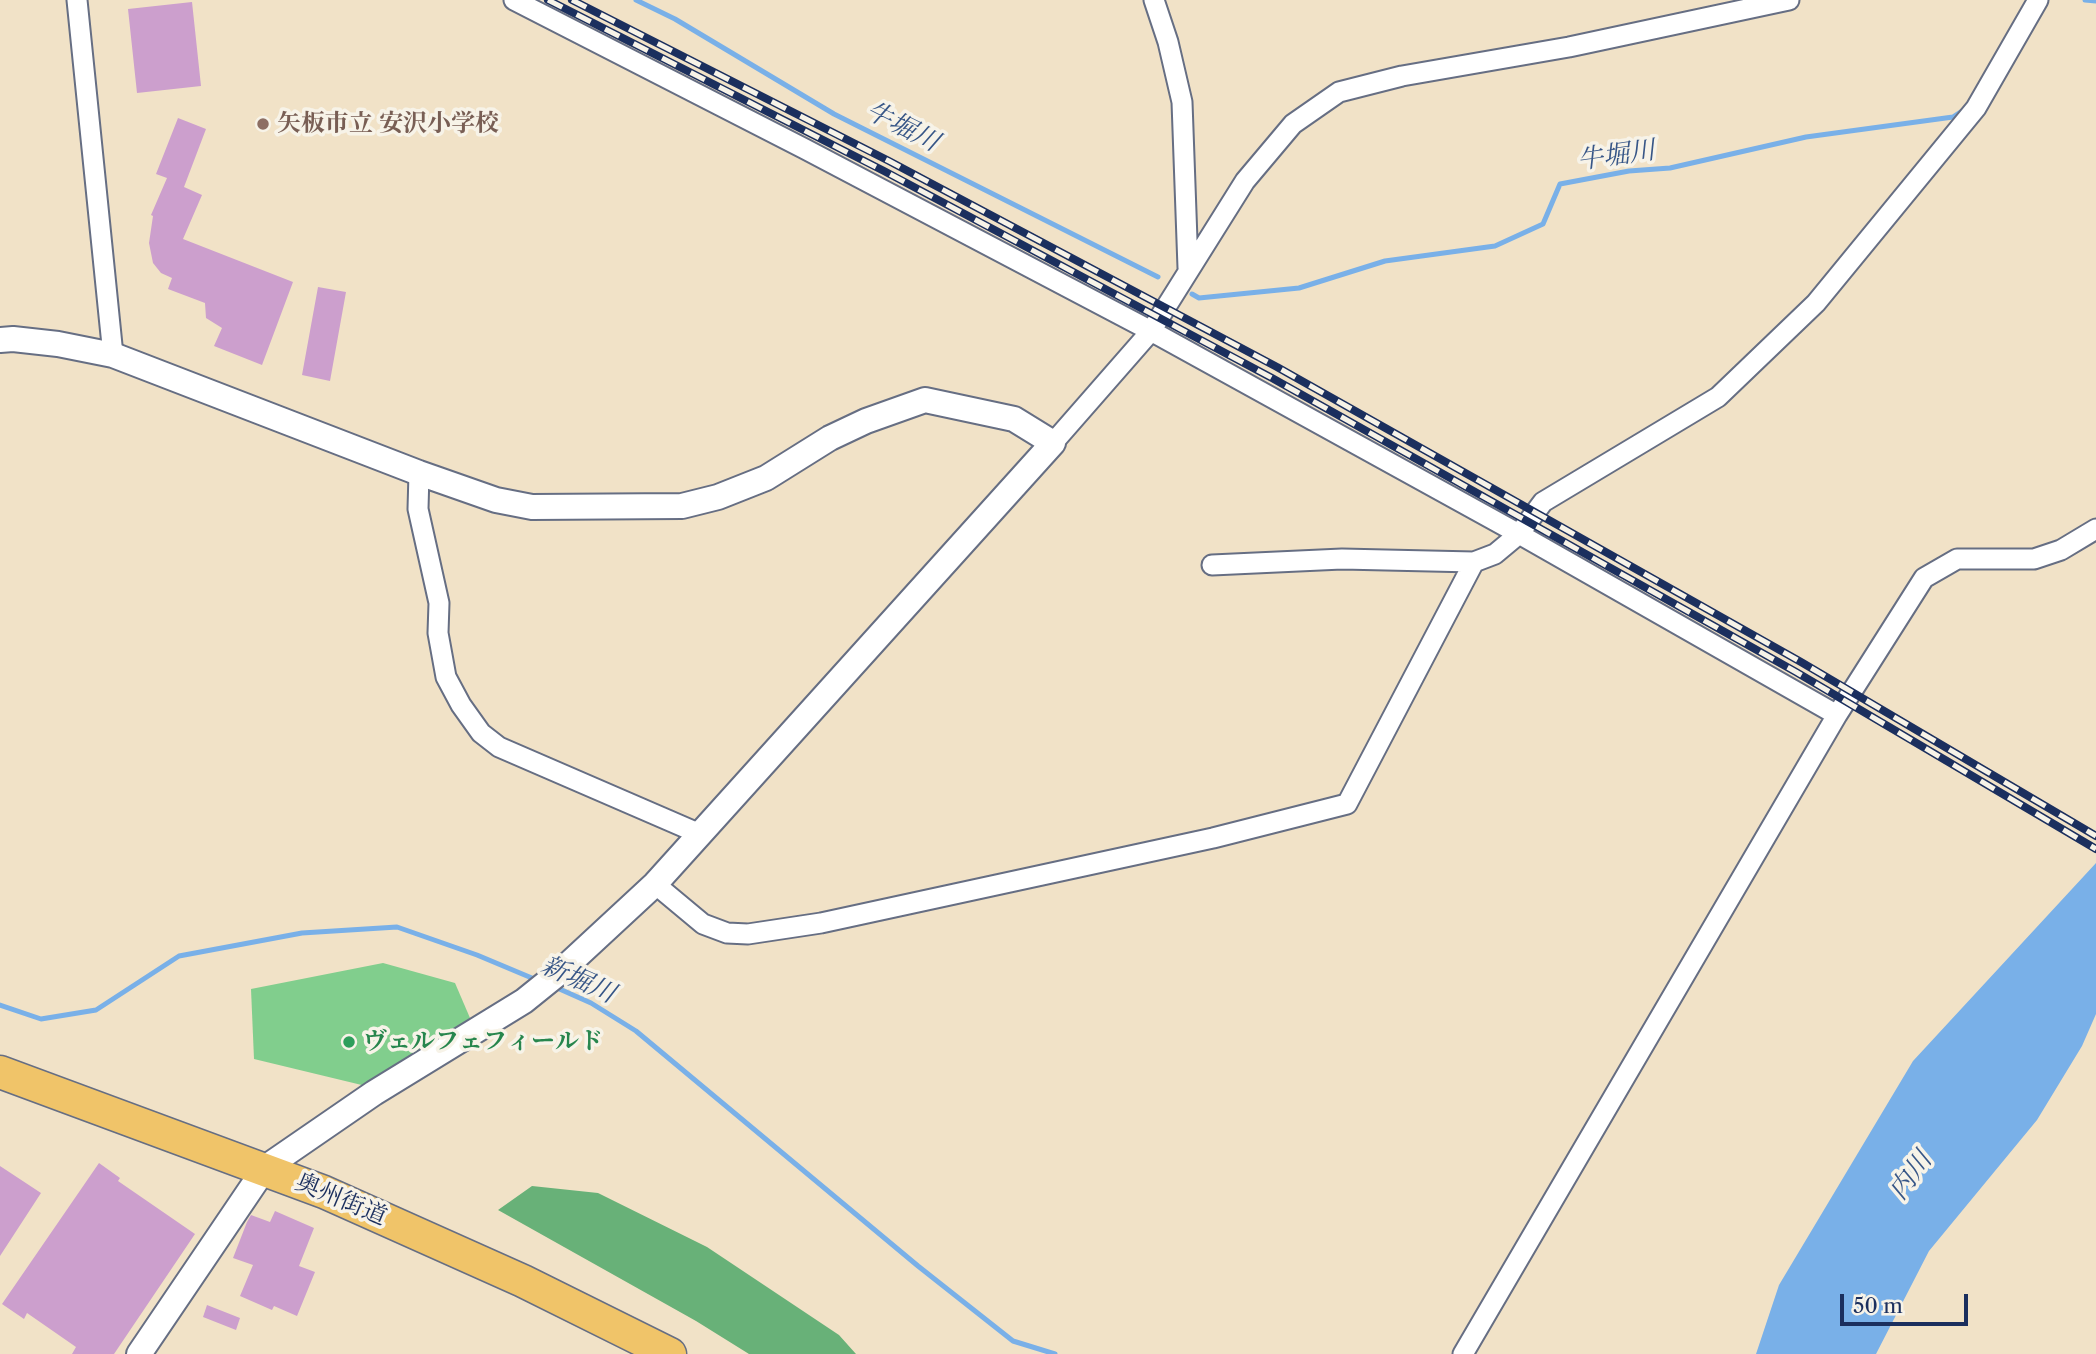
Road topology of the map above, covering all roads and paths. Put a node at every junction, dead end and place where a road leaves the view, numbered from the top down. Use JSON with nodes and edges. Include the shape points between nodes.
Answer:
{"nodes":[{"id":1,"x":77,"y":0,"type":"edge"},
{"id":2,"x":514,"y":0,"type":"edge"},
{"id":3,"x":1154,"y":0,"type":"edge"},
{"id":4,"x":1789,"y":0,"type":"edge"},
{"id":5,"x":2038,"y":0,"type":"edge"},
{"id":6,"x":1188,"y":268,"type":"junction"},
{"id":7,"x":1151,"y":331,"type":"junction"},
{"id":8,"x":0,"y":340,"type":"edge"},
{"id":9,"x":113,"y":355,"type":"junction"},
{"id":10,"x":1053,"y":443,"type":"junction"},
{"id":11,"x":419,"y":473,"type":"junction"},
{"id":12,"x":2096,"y":529,"type":"edge"},
{"id":13,"x":1519,"y":534,"type":"junction"},
{"id":14,"x":1474,"y":562,"type":"junction"},
{"id":15,"x":1212,"y":565,"type":"dead end"},
{"id":16,"x":1837,"y":715,"type":"junction"},
{"id":17,"x":700,"y":834,"type":"junction"},
{"id":18,"x":655,"y":884,"type":"junction"},
{"id":19,"x":0,"y":1072,"type":"edge"},
{"id":20,"x":265,"y":1168,"type":"junction"},
{"id":21,"x":139,"y":1354,"type":"edge"},
{"id":22,"x":670,"y":1354,"type":"edge"},
{"id":23,"x":1463,"y":1354,"type":"edge"}],
"edges":[{"from":1,"to":9,"type":"street"},
{"from":2,"to":7,"type":"street"},
{"from":3,"to":6,"type":"street","via":[[1182,102]]},
{"from":4,"to":6,"type":"street","via":[[1339,92],[1293,124],[1245,181]]},
{"from":5,"to":13,"type":"street","via":[[1976,108],[1816,303],[1718,397],[1543,502]]},
{"from":6,"to":7,"type":"street"},
{"from":7,"to":10,"type":"street"},
{"from":7,"to":13,"type":"street"},
{"from":8,"to":9,"type":"street","via":[[58,344]]},
{"from":9,"to":11,"type":"street"},
{"from":10,"to":11,"type":"street","via":[[1014,419],[925,400],[830,438],[766,478],[682,506],[532,507],[496,500]]},
{"from":10,"to":17,"type":"street"},
{"from":11,"to":17,"type":"street","via":[[418,509],[439,603],[438,633],[446,677],[481,733],[499,747]]},
{"from":12,"to":16,"type":"street","via":[[2061,550],[2034,559],[1957,559],[1924,578]]},
{"from":13,"to":14,"type":"street","via":[[1495,554]]},
{"from":13,"to":16,"type":"street"},
{"from":14,"to":15,"type":"street","via":[[1342,559]]},
{"from":14,"to":18,"type":"street","via":[[1347,804],[1213,838],[821,923],[748,934],[727,933],[703,924]]},
{"from":16,"to":23,"type":"street"},
{"from":17,"to":18,"type":"street"},
{"from":18,"to":20,"type":"street","via":[[533,993]]},
{"from":19,"to":20,"type":"highway","name":"奥州街道"},
{"from":20,"to":21,"type":"street"},
{"from":20,"to":22,"type":"highway","name":"奥州街道","via":[[523,1281]]}]}
